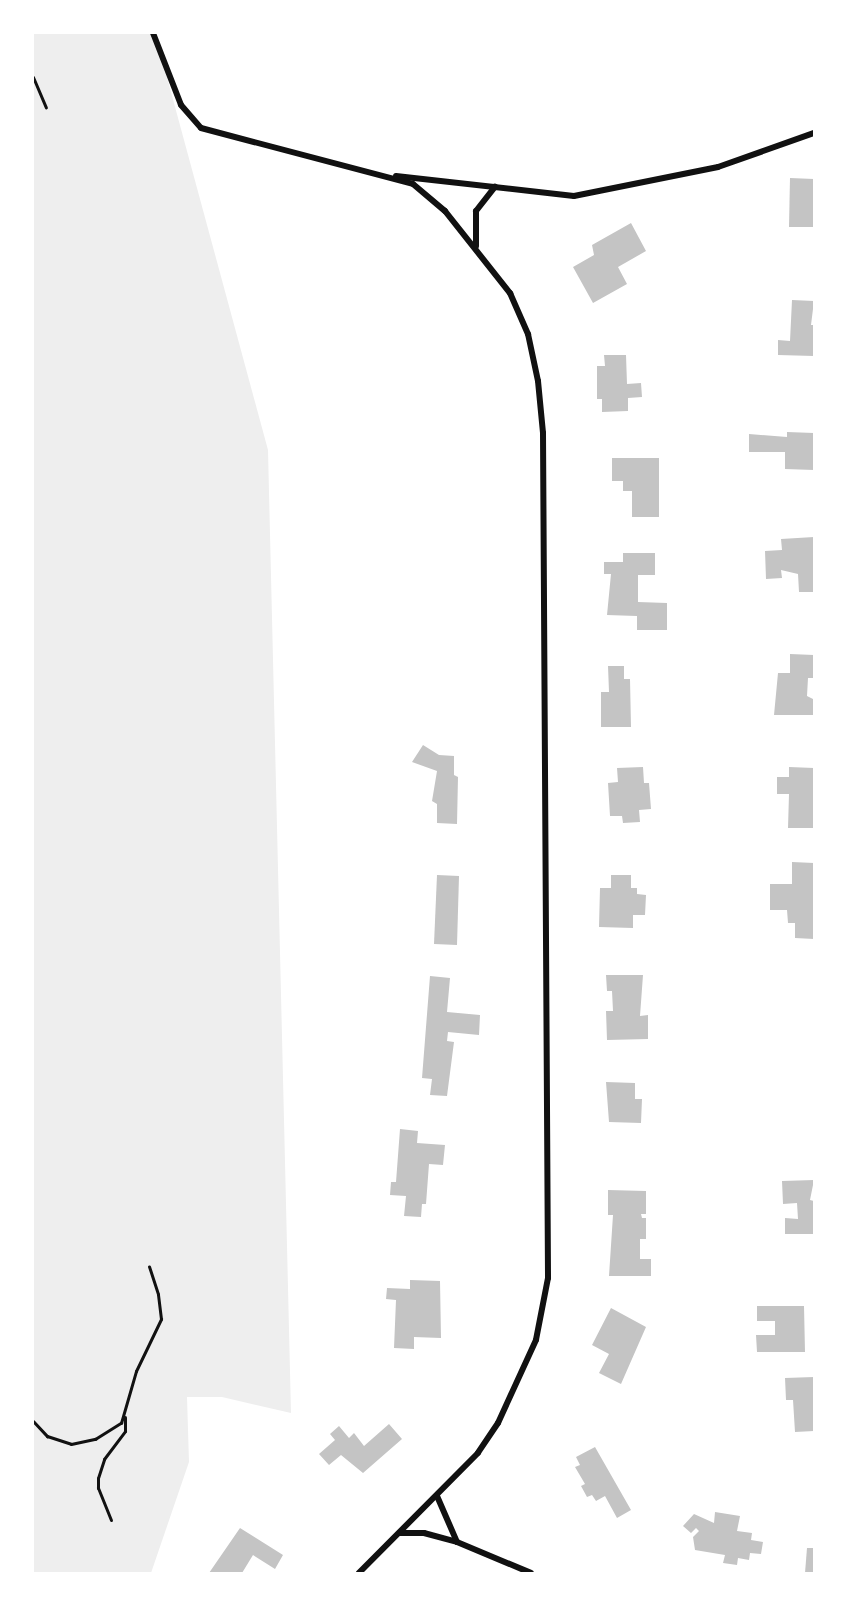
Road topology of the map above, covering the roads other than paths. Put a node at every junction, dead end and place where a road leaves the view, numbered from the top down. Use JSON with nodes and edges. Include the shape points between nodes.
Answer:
{"nodes":[{"id":1,"x":153,"y":33,"type":"edge"},
{"id":2,"x":33,"y":77,"type":"edge"},
{"id":3,"x":46,"y":107,"type":"dead end"},
{"id":4,"x":814,"y":133,"type":"edge"},
{"id":5,"x":381,"y":174,"type":"junction"},
{"id":6,"x":495,"y":187,"type":"junction"},
{"id":7,"x":476,"y":246,"type":"junction"},
{"id":8,"x":148,"y":1266,"type":"dead end"},
{"id":9,"x":125,"y":1417,"type":"junction"},
{"id":10,"x":33,"y":1421,"type":"edge"},
{"id":11,"x":437,"y":1496,"type":"junction"},
{"id":12,"x":111,"y":1520,"type":"dead end"},
{"id":13,"x":400,"y":1533,"type":"junction"},
{"id":14,"x":457,"y":1542,"type":"junction"},
{"id":15,"x":359,"y":1573,"type":"edge"},
{"id":16,"x":531,"y":1573,"type":"edge"}],
"edges":[{"from":1,"to":5,"type":"street","via":[[181,105],[201,128]]},
{"from":2,"to":3,"type":"lane"},
{"from":4,"to":6,"type":"street","via":[[718,167],[613,190],[573,196]]},
{"from":5,"to":6,"type":"street"},
{"from":5,"to":7,"type":"street","via":[[413,184],[445,211]]},
{"from":6,"to":7,"type":"street","via":[[476,212]]},
{"from":7,"to":11,"type":"street","via":[[510,293],[528,334],[543,433],[548,1278],[536,1340],[504,1412],[478,1453]]},
{"from":8,"to":9,"type":"lane","via":[[158,1294],[161,1320],[136,1371]]},
{"from":9,"to":10,"type":"lane","via":[[103,1435],[71,1444],[47,1436]]},
{"from":9,"to":12,"type":"lane","via":[[125,1431],[104,1459],[98,1478]]},
{"from":11,"to":13,"type":"street"},
{"from":11,"to":14,"type":"street"},
{"from":13,"to":14,"type":"street","via":[[424,1533]]},
{"from":13,"to":15,"type":"street"},
{"from":14,"to":16,"type":"street"}]}
